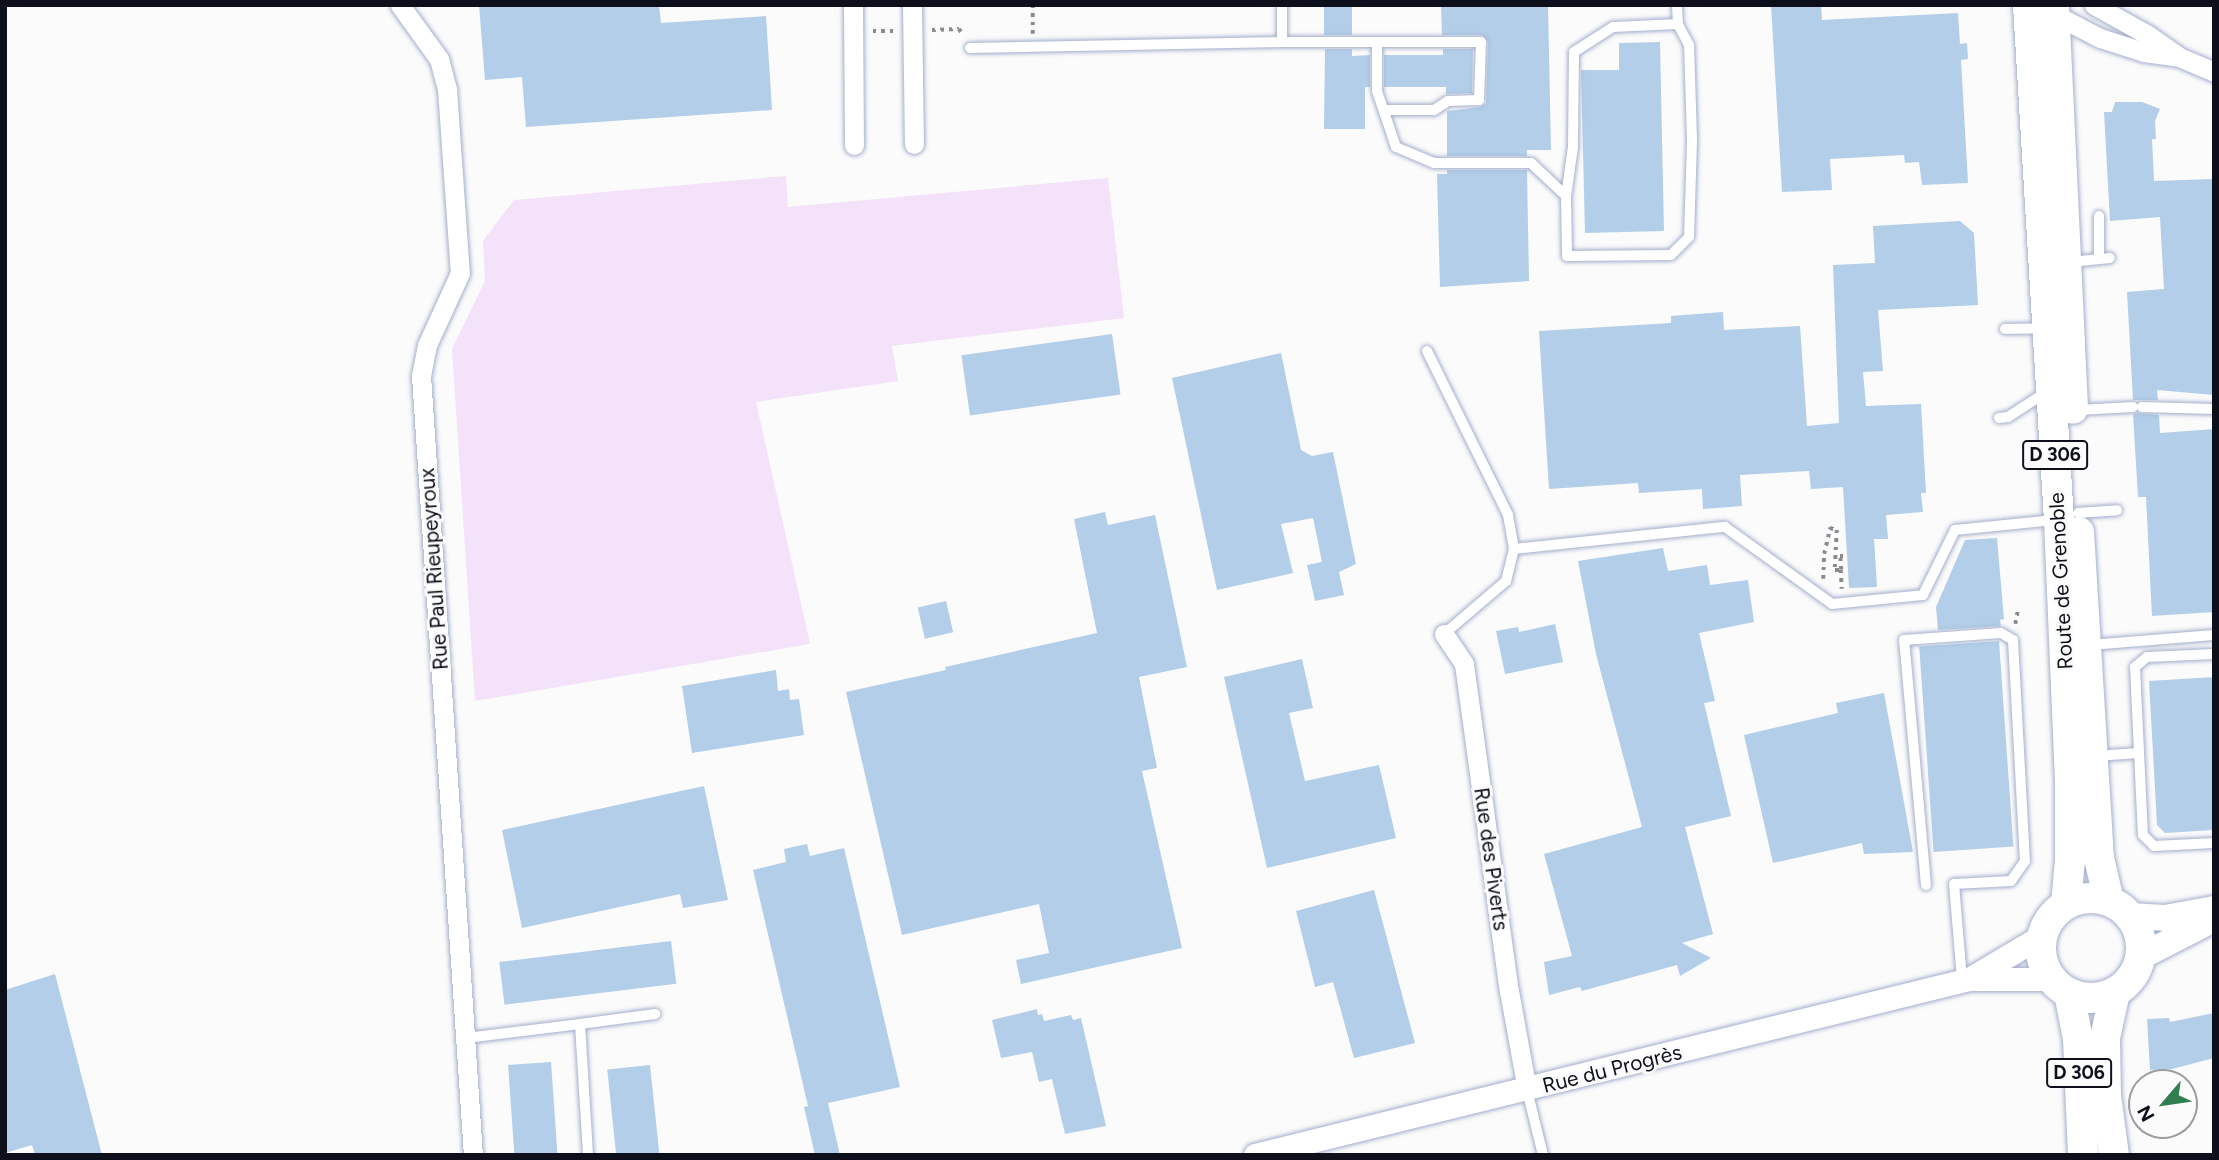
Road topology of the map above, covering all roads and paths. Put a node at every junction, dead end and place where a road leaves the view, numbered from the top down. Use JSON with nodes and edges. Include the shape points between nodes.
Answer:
{"nodes":[{"id":1,"x":400,"y":5,"type":"edge"},
{"id":2,"x":853,"y":5,"type":"edge"},
{"id":3,"x":912,"y":5,"type":"edge"},
{"id":4,"x":1033,"y":5,"type":"edge"},
{"id":5,"x":1282,"y":5,"type":"edge"},
{"id":6,"x":1677,"y":5,"type":"edge"},
{"id":7,"x":2094,"y":5,"type":"edge"},
{"id":8,"x":2043,"y":8,"type":"edge"},
{"id":9,"x":1678,"y":24,"type":"junction"},
{"id":10,"x":1377,"y":42,"type":"junction"},
{"id":11,"x":1282,"y":43,"type":"junction"},
{"id":12,"x":1033,"y":46,"type":"junction"},
{"id":13,"x":970,"y":48,"type":"dead end"},
{"id":14,"x":2179,"y":57,"type":"junction"},
{"id":15,"x":2214,"y":72,"type":"edge"},
{"id":16,"x":1384,"y":110,"type":"junction"},
{"id":17,"x":914,"y":144,"type":"dead end"},
{"id":18,"x":854,"y":145,"type":"dead end"},
{"id":19,"x":1566,"y":196,"type":"junction"},
{"id":20,"x":2099,"y":216,"type":"dead end"},
{"id":21,"x":2067,"y":262,"type":"junction"},
{"id":22,"x":2048,"y":328,"type":"junction"},
{"id":23,"x":2006,"y":329,"type":"dead end"},
{"id":24,"x":1427,"y":351,"type":"dead end"},
{"id":25,"x":2052,"y":389,"type":"junction"},
{"id":26,"x":2214,"y":409,"type":"edge"},
{"id":27,"x":2073,"y":410,"type":"junction"},
{"id":28,"x":1999,"y":418,"type":"dead end"},
{"id":29,"x":2117,"y":510,"type":"dead end"},
{"id":30,"x":2069,"y":516,"type":"junction"},
{"id":31,"x":1514,"y":549,"type":"junction"},
{"id":32,"x":1847,"y":556,"type":"dead end"},
{"id":33,"x":1841,"y":570,"type":"junction"},
{"id":34,"x":1842,"y":583,"type":"dead end"},
{"id":35,"x":1824,"y":598,"type":"junction"},
{"id":36,"x":1444,"y":634,"type":"joint"},
{"id":37,"x":2214,"y":635,"type":"edge"},
{"id":38,"x":2087,"y":646,"type":"junction"},
{"id":39,"x":2214,"y":654,"type":"edge"},
{"id":40,"x":2139,"y":753,"type":"junction"},
{"id":41,"x":2094,"y":756,"type":"junction"},
{"id":42,"x":2214,"y":843,"type":"edge"},
{"id":43,"x":1926,"y":885,"type":"dead end"},
{"id":44,"x":2066,"y":904,"type":"junction"},
{"id":45,"x":2119,"y":909,"type":"junction"},
{"id":46,"x":2214,"y":909,"type":"edge"},
{"id":47,"x":2214,"y":919,"type":"edge"},
{"id":48,"x":2043,"y":935,"type":"junction"},
{"id":49,"x":2140,"y":957,"type":"junction"},
{"id":50,"x":1966,"y":980,"type":"junction"},
{"id":51,"x":2061,"y":986,"type":"junction"},
{"id":52,"x":2115,"y":992,"type":"junction"},
{"id":53,"x":655,"y":1014,"type":"dead end"},
{"id":54,"x":580,"y":1024,"type":"junction"},
{"id":55,"x":466,"y":1038,"type":"junction"},
{"id":56,"x":1527,"y":1090,"type":"junction"},
{"id":57,"x":473,"y":1155,"type":"edge"},
{"id":58,"x":588,"y":1155,"type":"edge"},
{"id":59,"x":1255,"y":1155,"type":"edge"},
{"id":60,"x":1543,"y":1155,"type":"edge"},
{"id":61,"x":2083,"y":1155,"type":"edge"},
{"id":62,"x":2113,"y":1155,"type":"edge"}],
"edges":[{"from":1,"to":55,"type":"street","name":"Rue Paul Rieupeyroux","via":[[439,59],[447,89],[460,273],[427,345],[421,375]]},
{"from":2,"to":18,"type":"street"},
{"from":3,"to":17,"type":"street"},
{"from":4,"to":12,"type":"path"},
{"from":5,"to":11,"type":"lane"},
{"from":6,"to":9,"type":"lane"},
{"from":7,"to":14,"type":"street"},
{"from":8,"to":14,"type":"street","via":[[2100,38]]},
{"from":8,"to":21,"type":"main road","name":"Route de Grenoble","number":"D 306"},
{"from":8,"to":22,"type":"main road","name":"Route de Grenoble","number":"D 306"},
{"from":9,"to":19,"type":"lane","via":[[1613,27],[1574,52],[1573,147]]},
{"from":9,"to":19,"type":"lane","via":[[1689,46],[1689,237],[1671,255],[1567,256]]},
{"from":10,"to":11,"type":"lane"},
{"from":10,"to":16,"type":"lane","via":[[1377,90]]},
{"from":10,"to":16,"type":"lane","via":[[1480,43],[1479,100],[1448,102],[1434,110]]},
{"from":11,"to":12,"type":"lane"},
{"from":12,"to":13,"type":"lane"},
{"from":14,"to":15,"type":"street"},
{"from":16,"to":19,"type":"lane","via":[[1396,147],[1434,163],[1531,163]]},
{"from":20,"to":21,"type":"lane","via":[[2105,259]]},
{"from":21,"to":27,"type":"main road","name":"Route de Grenoble","number":"D 306"},
{"from":22,"to":23,"type":"lane"},
{"from":22,"to":25,"type":"main road","name":"Route de Grenoble","number":"D 306"},
{"from":24,"to":31,"type":"lane","via":[[1508,515]]},
{"from":25,"to":28,"type":"lane"},
{"from":25,"to":30,"type":"main road","name":"Route de Grenoble","number":"D 306"},
{"from":26,"to":27,"type":"lane"},
{"from":27,"to":30,"type":"main road","name":"Route de Grenoble","number":"D 306"},
{"from":29,"to":30,"type":"lane"},
{"from":30,"to":35,"type":"lane","via":[[1955,530],[1923,595],[1832,604]]},
{"from":30,"to":38,"type":"main road","name":"Route de Grenoble","number":"D 306"},
{"from":30,"to":44,"type":"main road","name":"Route de Grenoble","number":"D 306","via":[[2070,860]]},
{"from":31,"to":35,"type":"lane","via":[[1725,527]]},
{"from":31,"to":36,"type":"lane","via":[[1506,582]]},
{"from":32,"to":33,"type":"path","via":[[1840,556]]},
{"from":33,"to":34,"type":"path"},
{"from":33,"to":35,"type":"path","via":[[1835,570],[1837,530],[1833,526],[1822,573],[1831,586]]},
{"from":36,"to":56,"type":"street","name":"Rue des Piverts","via":[[1464,664]]},
{"from":37,"to":38,"type":"lane"},
{"from":38,"to":41,"type":"main road","name":"Route de Grenoble","number":"D 306"},
{"from":39,"to":40,"type":"lane","via":[[2147,657],[2135,667]]},
{"from":40,"to":41,"type":"lane"},
{"from":40,"to":42,"type":"lane","via":[[2143,835],[2154,846]]},
{"from":41,"to":45,"type":"main road","name":"Route de Grenoble","number":"D 306","via":[[2099,858]]},
{"from":43,"to":50,"type":"lane","via":[[1904,640],[2001,633],[2012,640],[2025,861],[2011,881],[1954,884]]},
{"from":44,"to":45,"type":"main road","via":[[2087,898]]},
{"from":44,"to":48,"type":"main road"},
{"from":45,"to":46,"type":"main road","via":[[2165,918]]},
{"from":45,"to":49,"type":"main road","via":[[2137,928]]},
{"from":47,"to":49,"type":"main road"},
{"from":48,"to":50,"type":"street","name":"Rue du Progrès"},
{"from":48,"to":51,"type":"main road","via":[[2041,950]]},
{"from":49,"to":52,"type":"main road","via":[[2131,977]]},
{"from":50,"to":51,"type":"street","name":"Rue du Progrès"},
{"from":50,"to":56,"type":"street","name":"Rue du Progrès"},
{"from":51,"to":52,"type":"main road","via":[[2100,997]]},
{"from":51,"to":61,"type":"main road","number":"D 306","via":[[2078,1039]]},
{"from":52,"to":62,"type":"main road","number":"D 306","via":[[2105,1028]]},
{"from":53,"to":54,"type":"lane"},
{"from":54,"to":55,"type":"lane"},
{"from":54,"to":58,"type":"lane"},
{"from":55,"to":57,"type":"street","name":"Rue Paul Rieupeyroux"},
{"from":56,"to":59,"type":"street","name":"Rue du Progrès"},
{"from":56,"to":60,"type":"lane"}]}
